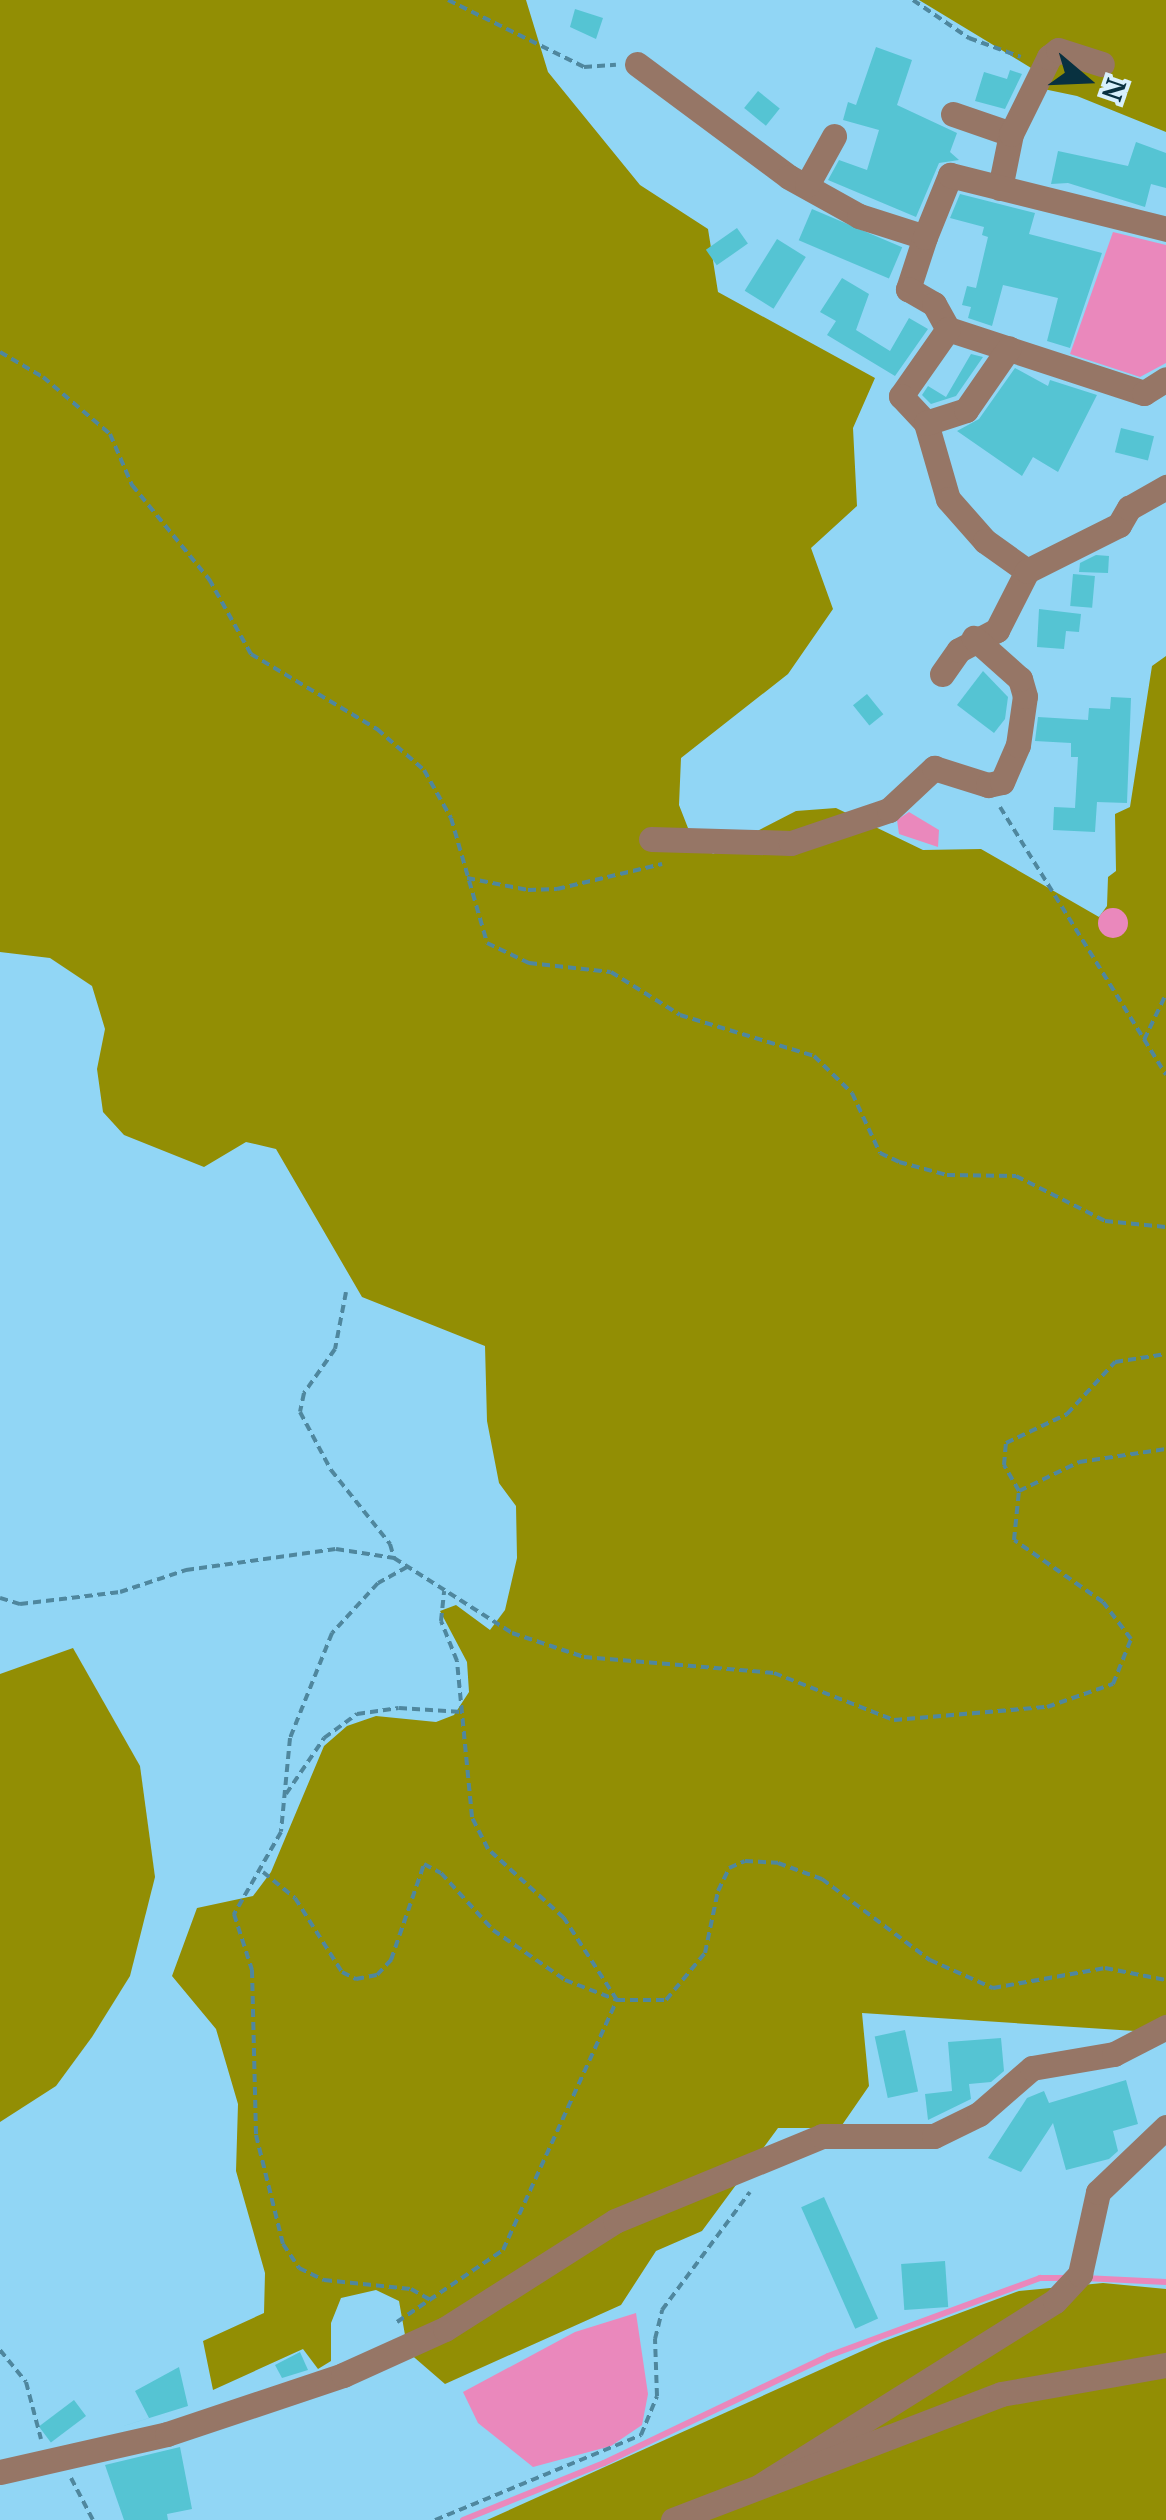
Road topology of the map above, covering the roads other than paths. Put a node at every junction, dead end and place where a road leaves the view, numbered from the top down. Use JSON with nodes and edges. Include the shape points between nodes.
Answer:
{"nodes":[{"id":1,"x":637,"y":64,"type":"road end"},
{"id":2,"x":1102,"y":64,"type":"dead end"},
{"id":3,"x":953,"y":114,"type":"dead end"},
{"id":4,"x":1010,"y":134,"type":"junction"},
{"id":5,"x":834,"y":136,"type":"dead end"},
{"id":6,"x":807,"y":185,"type":"junction"},
{"id":7,"x":1000,"y":188,"type":"junction"},
{"id":8,"x":1166,"y":229,"type":"edge"},
{"id":9,"x":925,"y":237,"type":"junction"},
{"id":10,"x":948,"y":330,"type":"junction"},
{"id":11,"x":1009,"y":348,"type":"junction"},
{"id":12,"x":1166,"y":379,"type":"edge"},
{"id":13,"x":926,"y":423,"type":"junction"},
{"id":14,"x":1166,"y":487,"type":"edge"},
{"id":15,"x":1027,"y":572,"type":"junction"},
{"id":16,"x":974,"y":638,"type":"junction"},
{"id":17,"x":942,"y":674,"type":"dead end"},
{"id":18,"x":651,"y":838,"type":"dead end"},
{"id":19,"x":1166,"y":2027,"type":"edge"},
{"id":20,"x":1166,"y":2128,"type":"edge"},
{"id":21,"x":1166,"y":2365,"type":"edge"},
{"id":22,"x":0,"y":2472,"type":"edge"},
{"id":23,"x":760,"y":2486,"type":"junction"},
{"id":24,"x":673,"y":2520,"type":"edge"}],
"edges":[{"from":1,"to":6,"type":"street","via":[[752,153]]},
{"from":2,"to":4,"type":"street","via":[[1058,50],[1034,77]]},
{"from":3,"to":4,"type":"street"},
{"from":4,"to":7,"type":"street"},
{"from":5,"to":6,"type":"street"},
{"from":6,"to":9,"type":"street","via":[[859,216]]},
{"from":7,"to":8,"type":"street"},
{"from":7,"to":9,"type":"street","via":[[950,175]]},
{"from":9,"to":10,"type":"street","via":[[908,289],[934,304]]},
{"from":10,"to":11,"type":"street"},
{"from":10,"to":13,"type":"street","via":[[901,396]]},
{"from":11,"to":12,"type":"street","via":[[1144,393]]},
{"from":11,"to":13,"type":"street","via":[[966,410]]},
{"from":13,"to":15,"type":"street","via":[[948,499],[985,541]]},
{"from":14,"to":15,"type":"street","via":[[1129,508],[1119,525]]},
{"from":15,"to":16,"type":"street","via":[[997,630]]},
{"from":16,"to":17,"type":"street"},
{"from":16,"to":18,"type":"street","via":[[1020,680],[1025,696],[1002,782],[988,785],[934,768],[889,810],[769,846]]},
{"from":19,"to":22,"type":"street","via":[[1114,2054],[1032,2068],[979,2114],[934,2136],[806,2141],[615,2220],[514,2290],[398,2353],[168,2434]]},
{"from":20,"to":23,"type":"street","via":[[1098,2192],[1080,2274],[1055,2300]]},
{"from":21,"to":23,"type":"street","via":[[1001,2394]]},
{"from":23,"to":24,"type":"street"}]}
